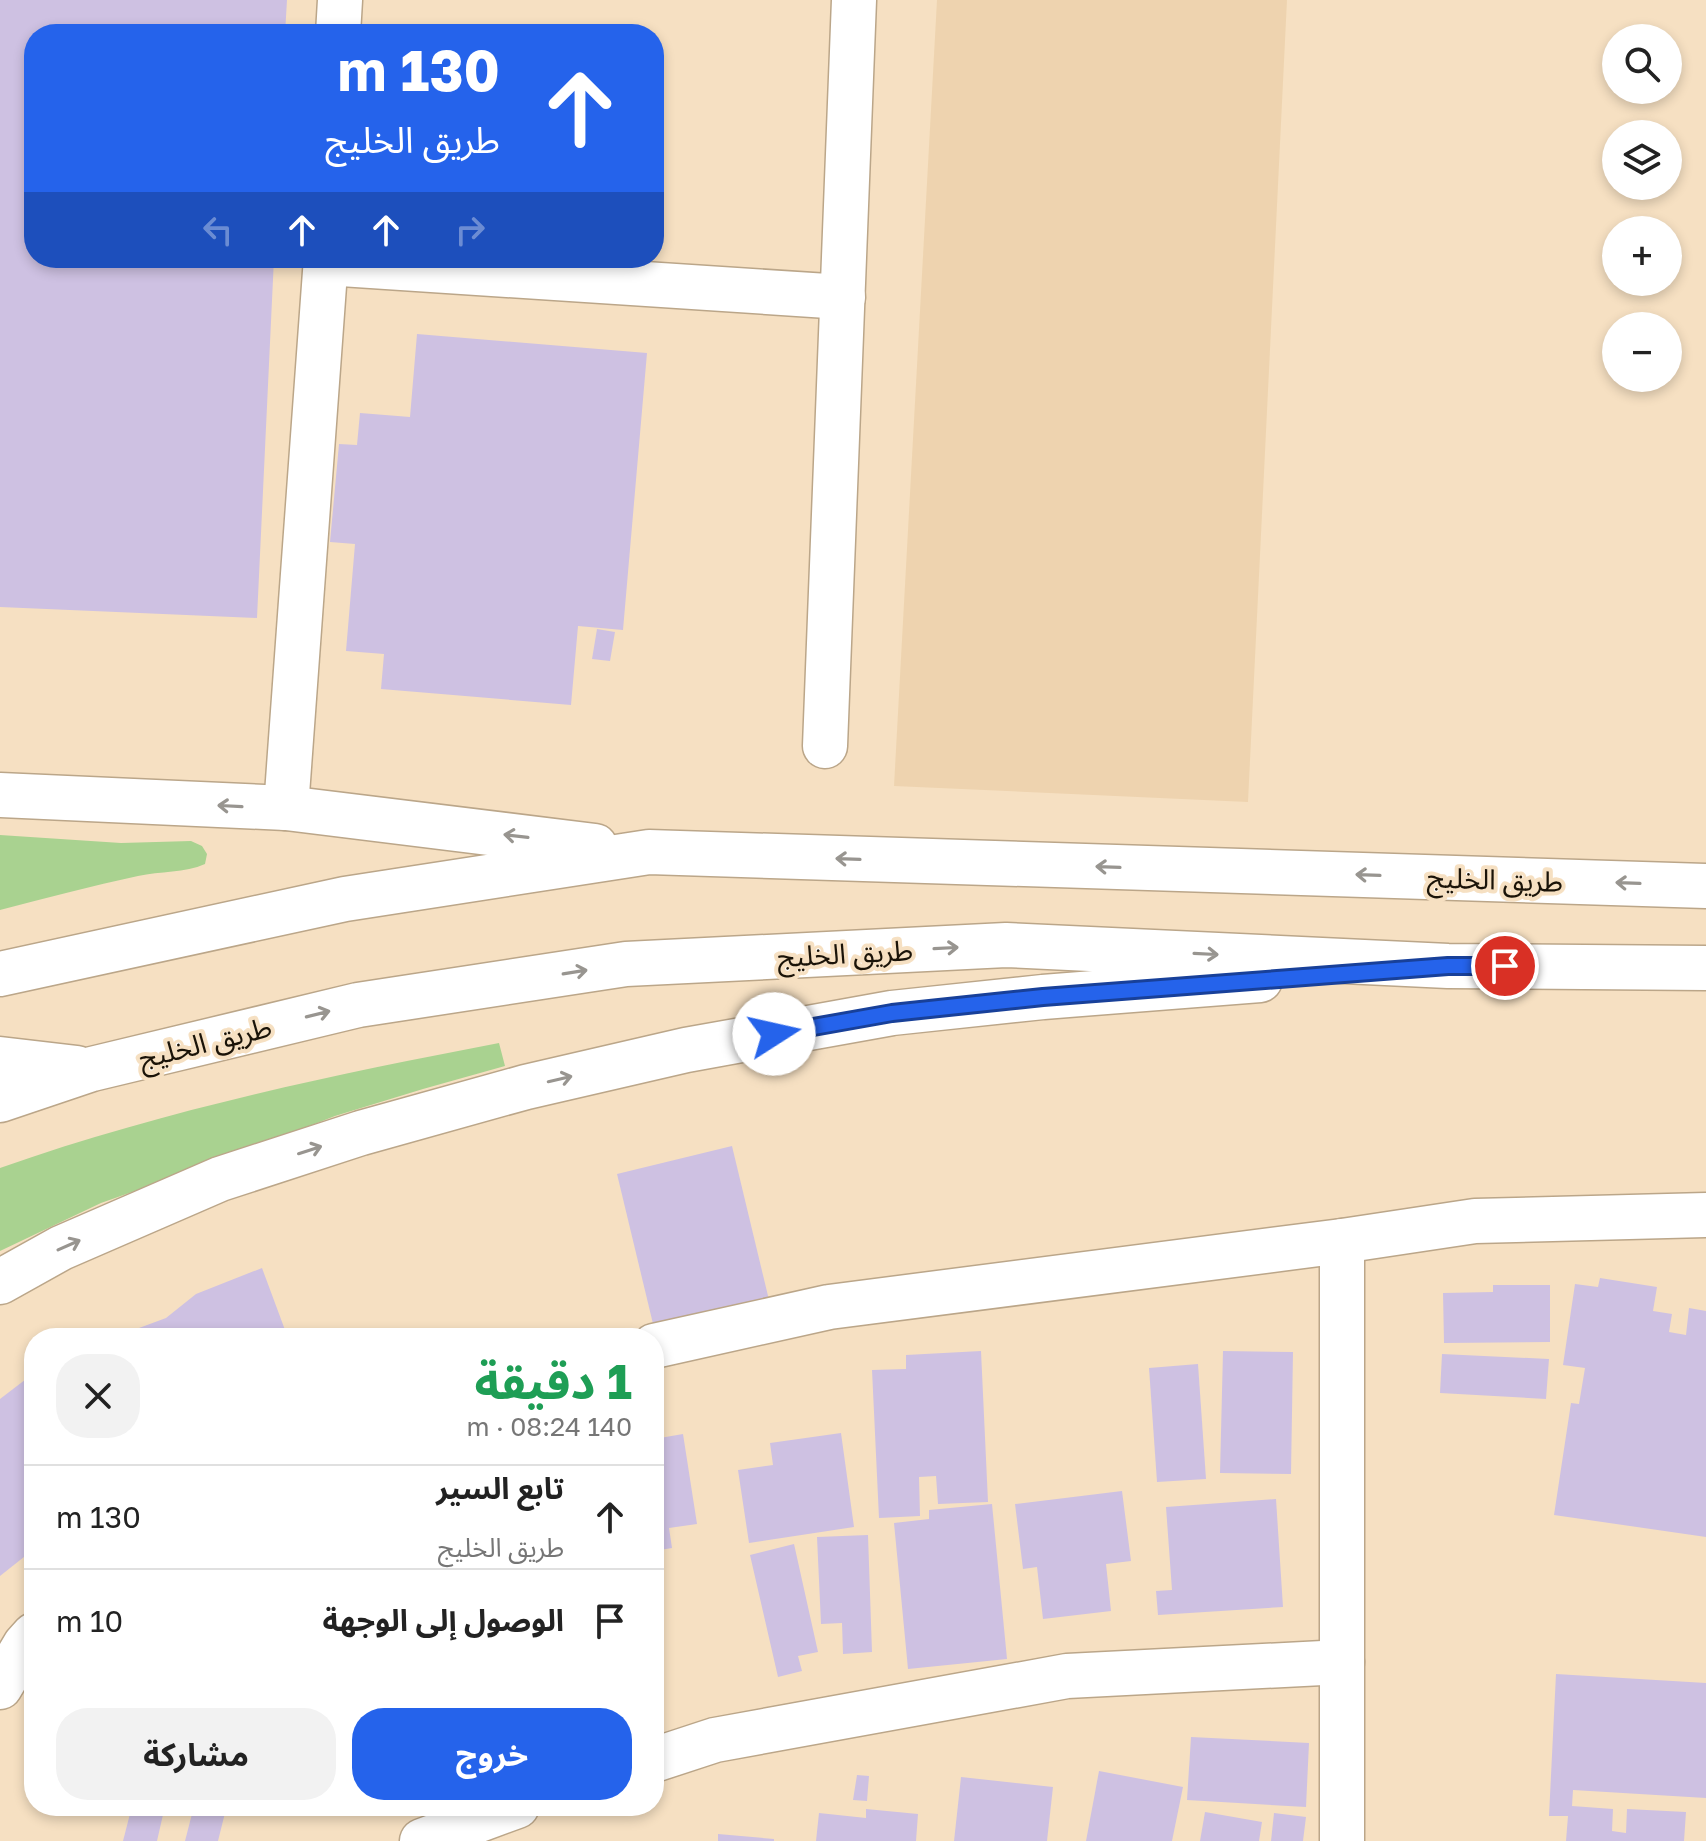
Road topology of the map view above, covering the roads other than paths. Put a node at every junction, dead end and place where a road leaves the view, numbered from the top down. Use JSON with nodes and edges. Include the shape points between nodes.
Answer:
{"nodes":[{"id":1,"x":340,"y":0,"type":"edge"},
{"id":2,"x":854,"y":0,"type":"edge"},
{"id":3,"x":339,"y":24,"type":"edge"},
{"id":4,"x":325,"y":268,"type":"edge"},
{"id":5,"x":427,"y":268,"type":"edge"},
{"id":6,"x":843,"y":297,"type":"junction"},
{"id":7,"x":825,"y":746,"type":"dead end"},
{"id":8,"x":0,"y":795,"type":"edge"},
{"id":9,"x":286,"y":808,"type":"junction"},
{"id":10,"x":649,"y":852,"type":"junction"},
{"id":11,"x":1706,"y":886,"type":"edge"},
{"id":12,"x":74,"y":958,"type":"junction"},
{"id":13,"x":1448,"y":966,"type":"junction"},
{"id":14,"x":1706,"y":968,"type":"edge"},
{"id":15,"x":0,"y":974,"type":"edge"},
{"id":16,"x":0,"y":986,"type":"edge"},
{"id":17,"x":0,"y":1059,"type":"edge"},
{"id":18,"x":92,"y":1069,"type":"junction"},
{"id":19,"x":0,"y":1100,"type":"edge"},
{"id":20,"x":1706,"y":1215,"type":"edge"},
{"id":21,"x":1342,"y":1241,"type":"junction"},
{"id":22,"x":0,"y":1282,"type":"edge"},
{"id":23,"x":664,"y":1344,"type":"edge"},
{"id":24,"x":24,"y":1647,"type":"edge"},
{"id":25,"x":1342,"y":1662,"type":"junction"},
{"id":26,"x":0,"y":1687,"type":"edge"},
{"id":27,"x":664,"y":1757,"type":"edge"},
{"id":28,"x":490,"y":1816,"type":"edge"},
{"id":29,"x":422,"y":1841,"type":"edge"},
{"id":30,"x":1342,"y":1841,"type":"edge"}],
"edges":[{"from":1,"to":3,"type":"main road"},
{"from":2,"to":6,"type":"main road"},
{"from":4,"to":9,"type":"main road"},
{"from":5,"to":6,"type":"main road"},
{"from":6,"to":7,"type":"main road"},
{"from":9,"to":8,"type":"main road","one_way":true},
{"from":10,"to":9,"type":"main road","one_way":true},
{"from":11,"to":10,"type":"main road","name":"طريق الخليج","one_way":true},
{"from":10,"to":12,"type":"main road","name":"طريق الخليج","via":[[345,899]]},
{"from":12,"to":15,"type":"main road","name":"طريق الخليج"},
{"from":12,"to":16,"type":"main road"},
{"from":13,"to":14,"type":"main road","name":"طريق الخليج"},
{"from":18,"to":13,"type":"main road","name":"طريق الخليج","one_way":true,"via":[[358,1005],[626,964],[1006,945]]},
{"from":22,"to":13,"type":"main road","one_way":true,"via":[[61,1248],[220,1179],[526,1087],[686,1050],[892,1013]]},
{"from":17,"to":18,"type":"main road"},
{"from":18,"to":19,"type":"main road","name":"طريق الخليج"},
{"from":20,"to":21,"type":"main road","via":[[1475,1221]]},
{"from":21,"to":23,"type":"main road","via":[[829,1307]]},
{"from":21,"to":25,"type":"main road"},
{"from":24,"to":26,"type":"main road"},
{"from":25,"to":27,"type":"main road","via":[[1067,1676],[715,1740]]},
{"from":25,"to":30,"type":"main road"},
{"from":28,"to":29,"type":"main road"}]}
